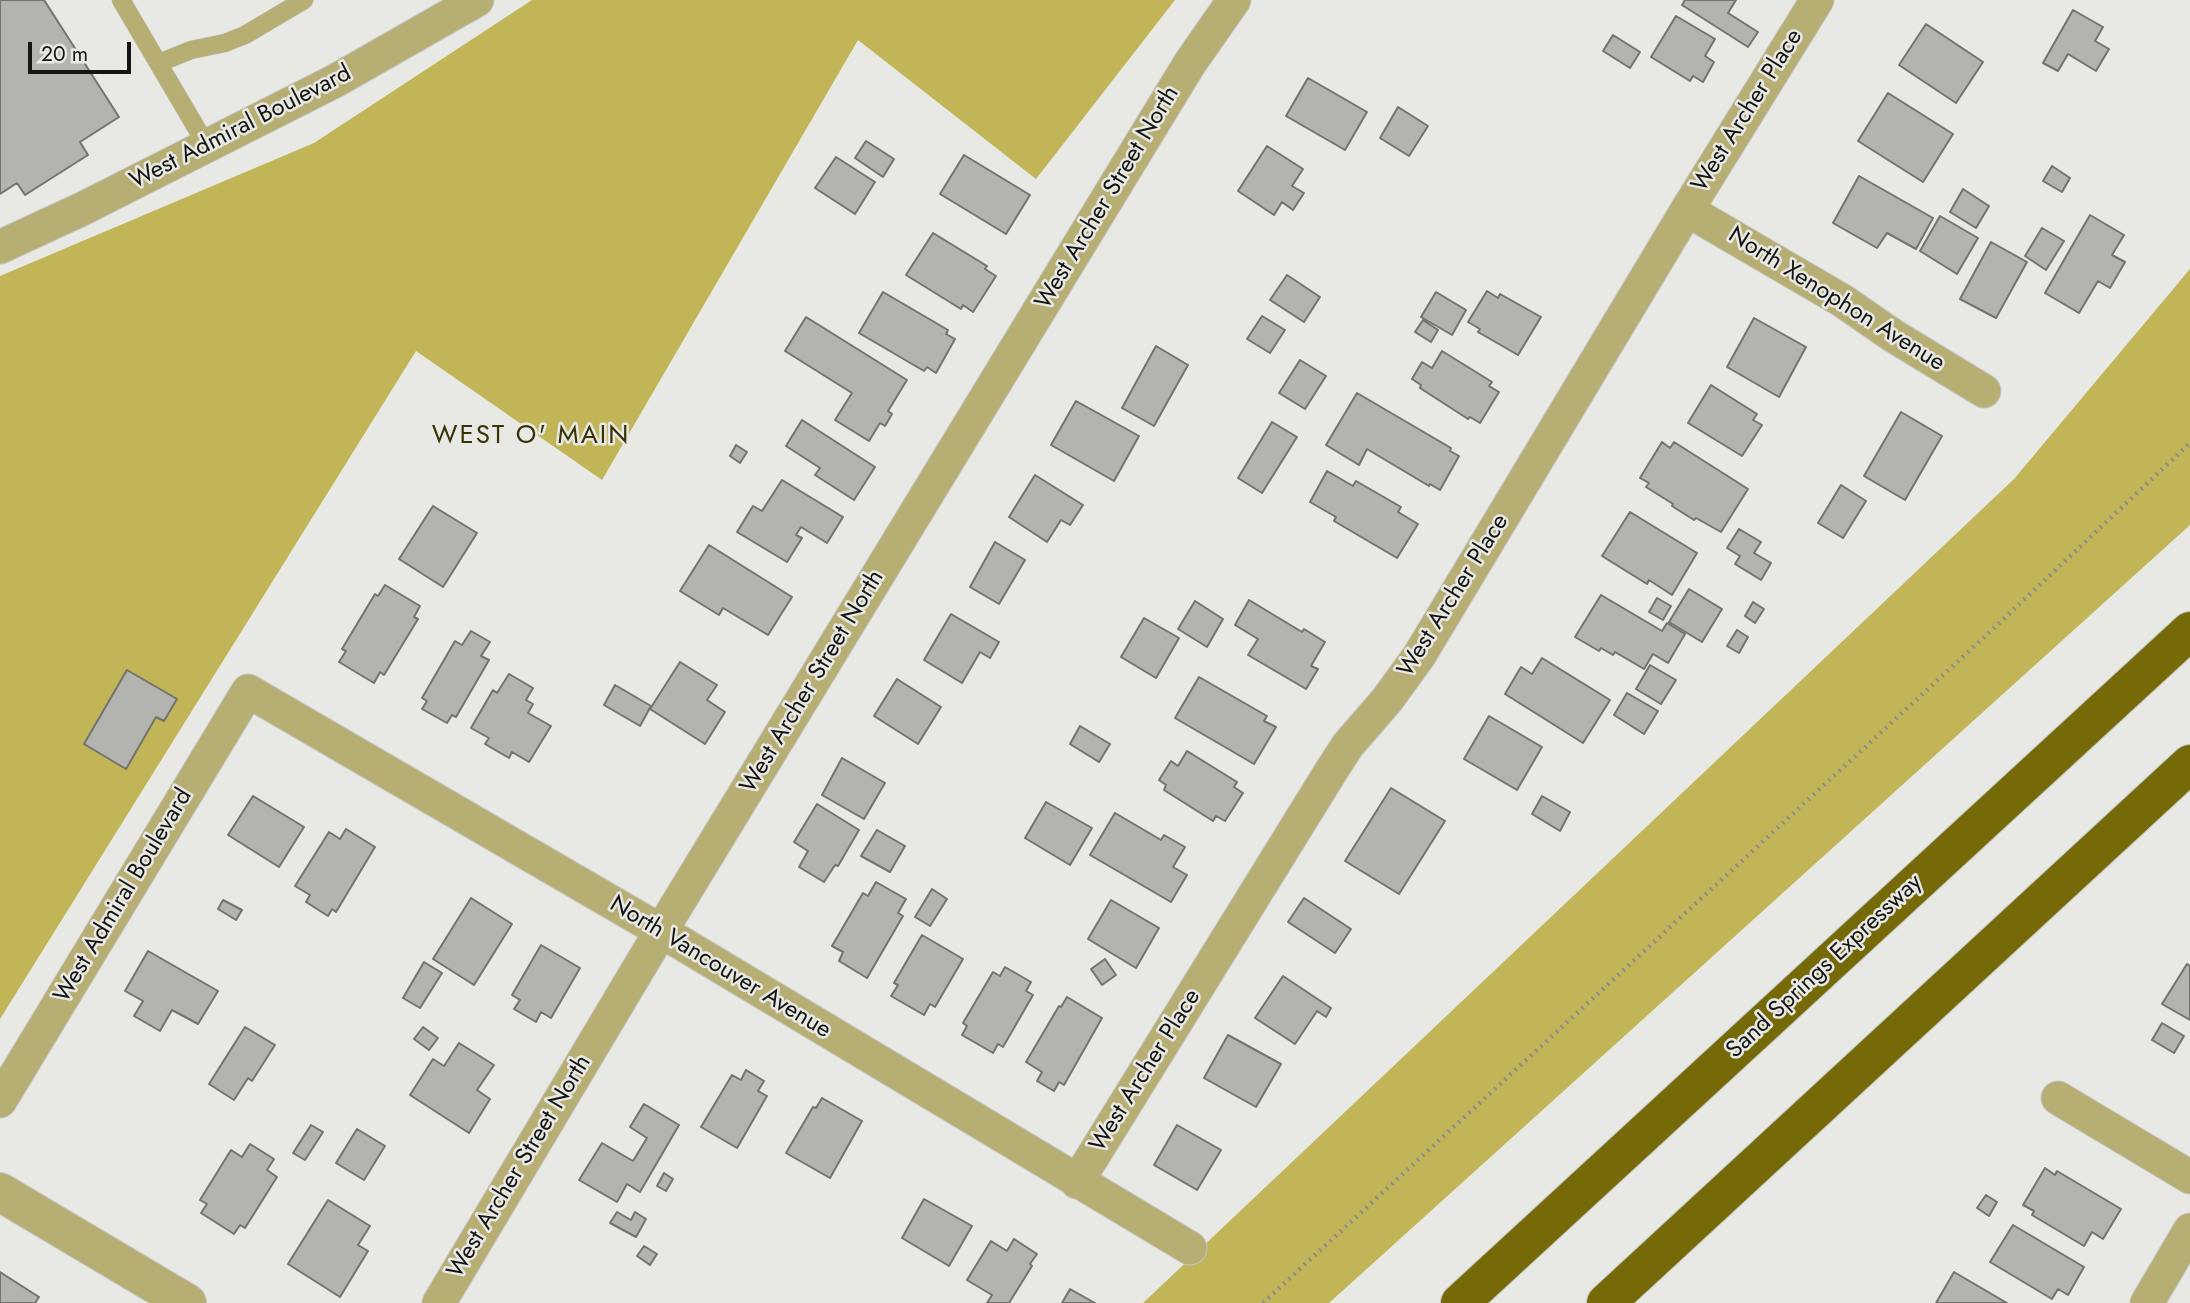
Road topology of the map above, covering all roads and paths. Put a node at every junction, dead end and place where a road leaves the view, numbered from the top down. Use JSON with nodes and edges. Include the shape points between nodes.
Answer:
{"nodes":[{"id":1,"x":304,"y":0,"type":"edge"},
{"id":2,"x":477,"y":0,"type":"edge"},
{"id":3,"x":1234,"y":0,"type":"edge"},
{"id":4,"x":1817,"y":0,"type":"edge"},
{"id":5,"x":126,"y":2,"type":"edge"},
{"id":6,"x":159,"y":63,"type":"junction"},
{"id":7,"x":207,"y":146,"type":"junction"},
{"id":8,"x":1687,"y":210,"type":"junction"},
{"id":9,"x":0,"y":247,"type":"edge"},
{"id":10,"x":1984,"y":391,"type":"dead end"},
{"id":11,"x":2190,"y":443,"type":"edge"},
{"id":12,"x":2190,"y":631,"type":"edge"},
{"id":13,"x":248,"y":691,"type":"joint"},
{"id":14,"x":2190,"y":764,"type":"edge"},
{"id":15,"x":661,"y":932,"type":"junction"},
{"id":16,"x":2058,"y":1098,"type":"dead end"},
{"id":17,"x":0,"y":1101,"type":"edge"},
{"id":18,"x":2190,"y":1177,"type":"edge"},
{"id":19,"x":1077,"y":1182,"type":"junction"},
{"id":20,"x":0,"y":1192,"type":"edge"},
{"id":21,"x":2190,"y":1230,"type":"edge"},
{"id":22,"x":1190,"y":1248,"type":"dead end"},
{"id":23,"x":187,"y":1303,"type":"edge"},
{"id":24,"x":439,"y":1303,"type":"edge"},
{"id":25,"x":1262,"y":1303,"type":"edge"},
{"id":26,"x":1460,"y":1303,"type":"edge"},
{"id":27,"x":1606,"y":1303,"type":"edge"},
{"id":28,"x":2147,"y":1303,"type":"edge"}],
"edges":[{"from":1,"to":6,"type":"lane","via":[[245,35]]},
{"from":2,"to":7,"type":"street","name":"West Admiral Boulevard","via":[[335,81]]},
{"from":3,"to":15,"type":"street","name":"West Archer Street North","via":[[1190,63]]},
{"from":4,"to":8,"type":"street","name":"West Archer Place"},
{"from":5,"to":6,"type":"lane"},
{"from":6,"to":7,"type":"lane"},
{"from":7,"to":9,"type":"street","name":"West Admiral Boulevard"},
{"from":8,"to":10,"type":"street","name":"North Xenophon Avenue"},
{"from":8,"to":19,"type":"street","name":"West Archer Place","via":[[1419,656],[1333,768]]},
{"from":11,"to":25,"type":"path"},
{"from":12,"to":26,"type":"highway","name":"Sand Springs Expressway"},
{"from":13,"to":15,"type":"street","name":"North Vancouver Avenue"},
{"from":13,"to":17,"type":"street","name":"West Admiral Boulevard"},
{"from":14,"to":27,"type":"highway"},
{"from":15,"to":19,"type":"street","name":"North Vancouver Avenue"},
{"from":15,"to":24,"type":"street","name":"West Archer Street North"},
{"from":16,"to":18,"type":"street"},
{"from":19,"to":22,"type":"street","name":"North Vancouver Avenue"},
{"from":20,"to":23,"type":"street"},
{"from":21,"to":28,"type":"street"}]}
